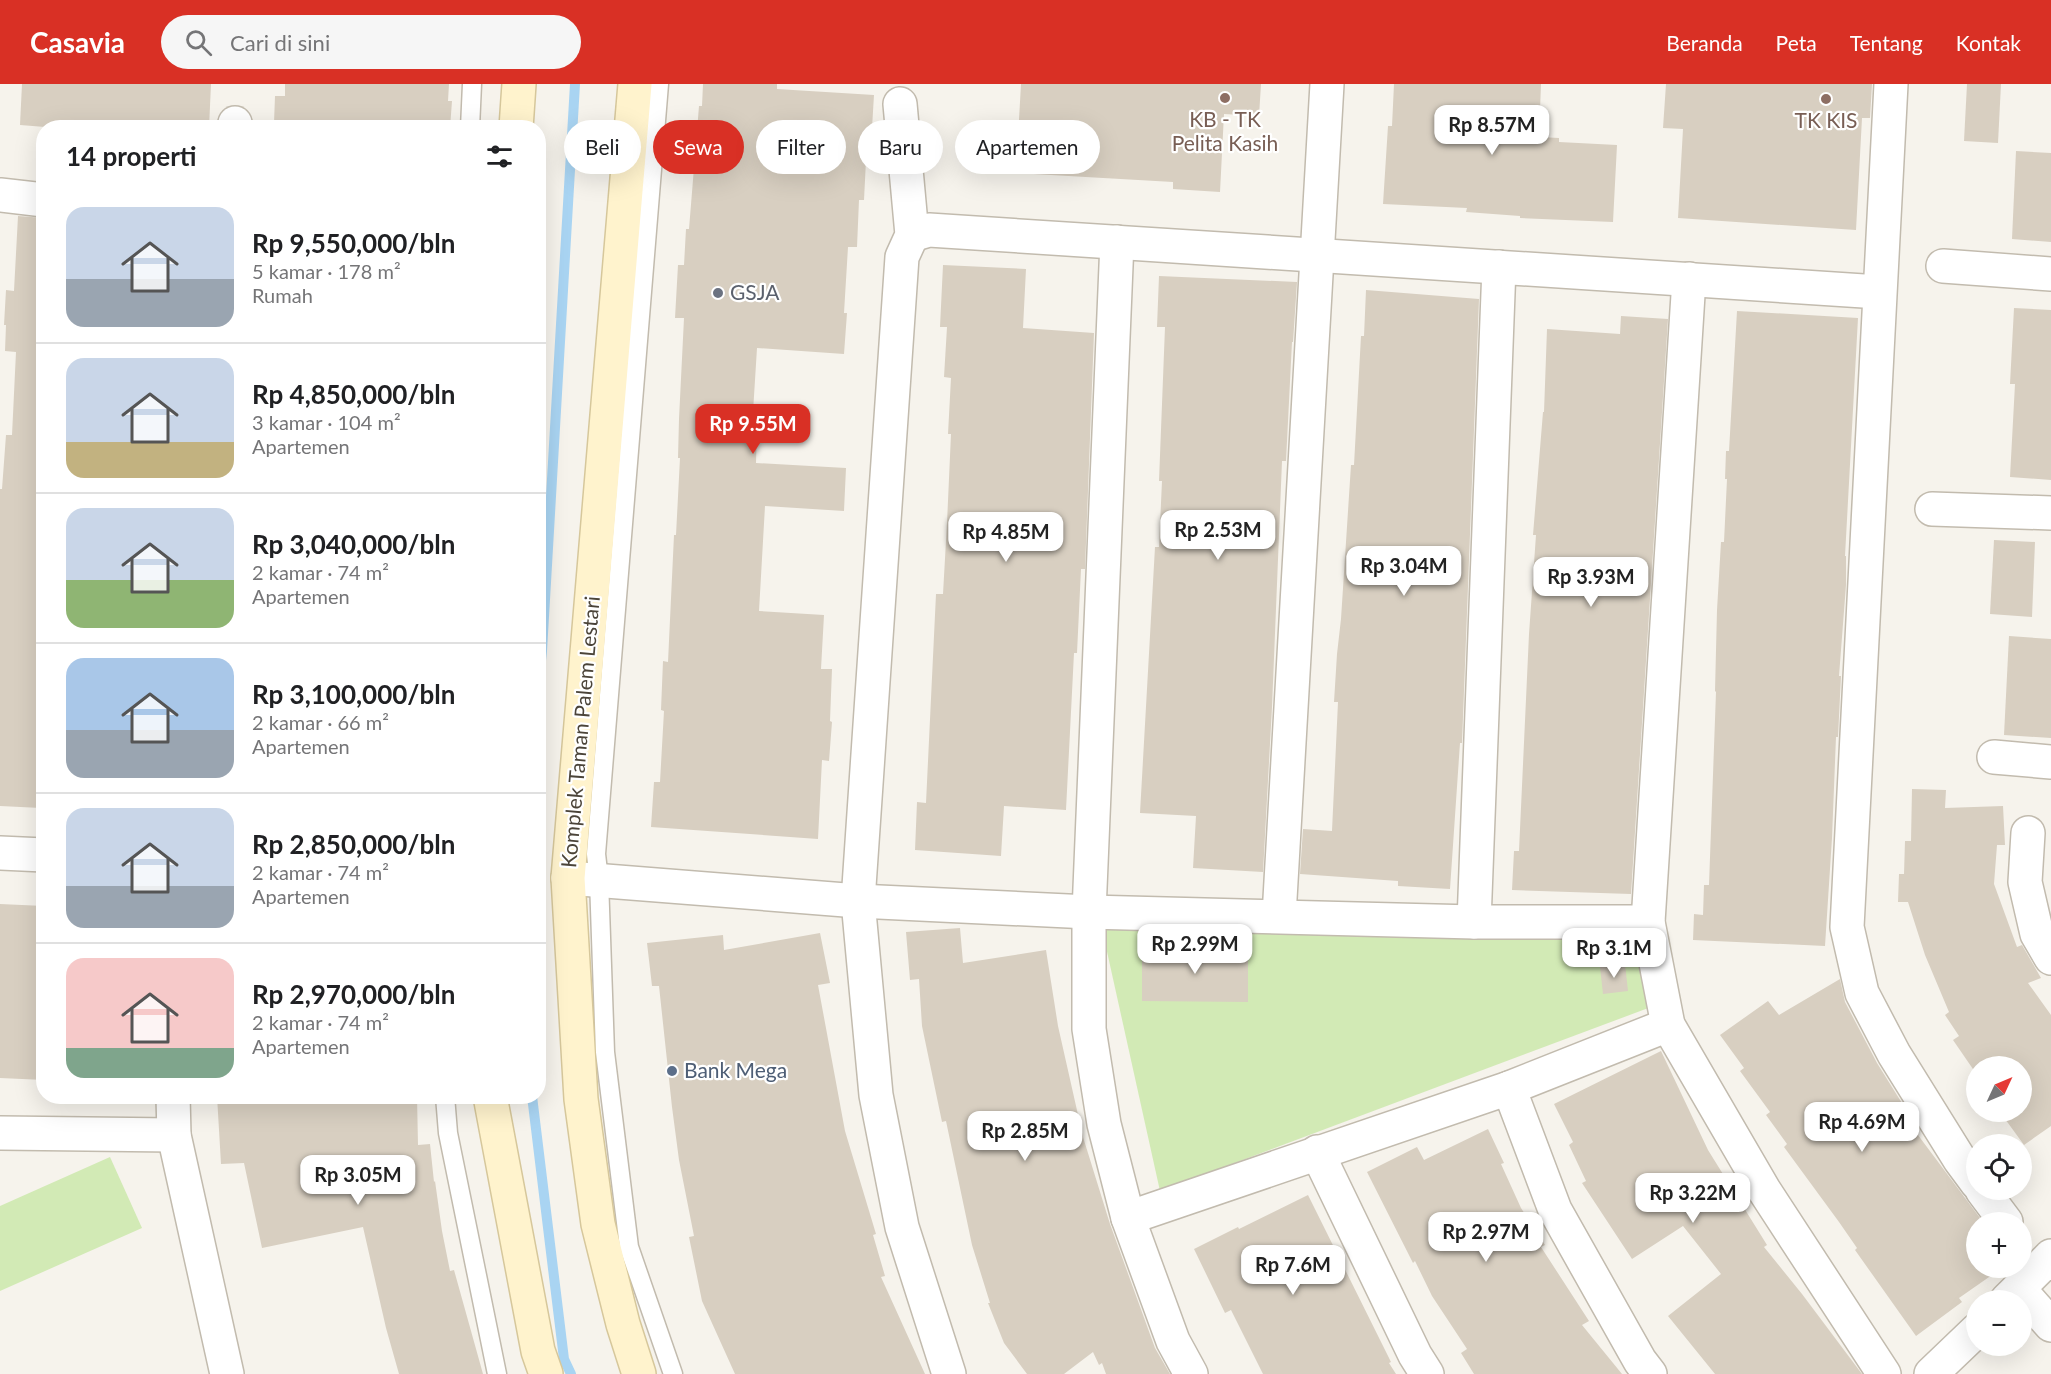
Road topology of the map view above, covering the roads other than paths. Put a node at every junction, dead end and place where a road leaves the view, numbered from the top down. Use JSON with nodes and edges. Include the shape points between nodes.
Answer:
{"nodes":[{"id":1,"x":472,"y":84,"type":"edge"},
{"id":2,"x":519,"y":84,"type":"edge"},
{"id":3,"x":635,"y":84,"type":"edge"},
{"id":4,"x":659,"y":84,"type":"edge"},
{"id":5,"x":1327,"y":84,"type":"edge"},
{"id":6,"x":1891,"y":84,"type":"edge"},
{"id":7,"x":900,"y":104,"type":"dead end"},
{"id":8,"x":470,"y":120,"type":"edge"},
{"id":9,"x":517,"y":120,"type":"edge"},
{"id":10,"x":0,"y":195,"type":"edge"},
{"id":11,"x":36,"y":199,"type":"edge"},
{"id":12,"x":912,"y":235,"type":"junction"},
{"id":13,"x":1117,"y":242,"type":"junction"},
{"id":14,"x":1318,"y":255,"type":"junction"},
{"id":15,"x":1943,"y":266,"type":"dead end"},
{"id":16,"x":1499,"y":267,"type":"junction"},
{"id":17,"x":2051,"y":274,"type":"edge"},
{"id":18,"x":1689,"y":279,"type":"junction"},
{"id":19,"x":1879,"y":292,"type":"junction"},
{"id":20,"x":1932,"y":509,"type":"dead end"},
{"id":21,"x":2051,"y":513,"type":"edge"},
{"id":22,"x":1994,"y":757,"type":"dead end"},
{"id":23,"x":2051,"y":762,"type":"edge"},
{"id":24,"x":2028,"y":832,"type":"dead end"},
{"id":25,"x":0,"y":853,"type":"edge"},
{"id":26,"x":36,"y":855,"type":"edge"},
{"id":27,"x":584,"y":879,"type":"junction"},
{"id":28,"x":858,"y":901,"type":"junction"},
{"id":29,"x":1089,"y":912,"type":"junction"},
{"id":30,"x":1278,"y":916,"type":"junction"},
{"id":31,"x":1474,"y":922,"type":"junction"},
{"id":32,"x":1648,"y":922,"type":"junction"},
{"id":33,"x":2051,"y":958,"type":"edge"},
{"id":34,"x":1668,"y":1025,"type":"junction"},
{"id":35,"x":1509,"y":1088,"type":"junction"},
{"id":36,"x":173,"y":1104,"type":"edge"},
{"id":37,"x":446,"y":1104,"type":"edge"},
{"id":38,"x":492,"y":1104,"type":"edge"},
{"id":39,"x":0,"y":1133,"type":"edge"},
{"id":40,"x":174,"y":1135,"type":"junction"},
{"id":41,"x":1317,"y":1152,"type":"junction"},
{"id":42,"x":1966,"y":1168,"type":"edge"},
{"id":43,"x":1128,"y":1218,"type":"junction"},
{"id":44,"x":2031,"y":1278,"type":"edge"},
{"id":45,"x":2051,"y":1324,"type":"edge"},
{"id":46,"x":1966,"y":1341,"type":"edge"},
{"id":47,"x":227,"y":1374,"type":"edge"},
{"id":48,"x":497,"y":1374,"type":"edge"},
{"id":49,"x":546,"y":1374,"type":"edge"},
{"id":50,"x":639,"y":1374,"type":"edge"},
{"id":51,"x":673,"y":1374,"type":"edge"},
{"id":52,"x":949,"y":1374,"type":"edge"},
{"id":53,"x":1191,"y":1374,"type":"edge"},
{"id":54,"x":1427,"y":1374,"type":"edge"},
{"id":55,"x":1650,"y":1374,"type":"edge"},
{"id":56,"x":1884,"y":1374,"type":"edge"},
{"id":57,"x":1931,"y":1374,"type":"edge"}],
"edges":[{"from":1,"to":8,"type":"lane"},
{"from":2,"to":9,"type":"street"},
{"from":3,"to":27,"type":"street","name":"Komplek Taman Palem Lestari"},
{"from":4,"to":27,"type":"lane","via":[[596,855]]},
{"from":5,"to":14,"type":"street"},
{"from":6,"to":19,"type":"street"},
{"from":7,"to":12,"type":"street"},
{"from":10,"to":11,"type":"street"},
{"from":12,"to":13,"type":"street","via":[[929,230]]},
{"from":12,"to":28,"type":"street","via":[[902,256]]},
{"from":13,"to":14,"type":"street"},
{"from":13,"to":29,"type":"street"},
{"from":14,"to":16,"type":"street"},
{"from":14,"to":30,"type":"street"},
{"from":15,"to":17,"type":"street"},
{"from":16,"to":18,"type":"street"},
{"from":16,"to":31,"type":"street"},
{"from":18,"to":19,"type":"street"},
{"from":18,"to":32,"type":"street"},
{"from":19,"to":42,"type":"street","via":[[1847,927],[1862,993],[1894,1054]]},
{"from":20,"to":21,"type":"street"},
{"from":22,"to":23,"type":"street"},
{"from":24,"to":33,"type":"street","via":[[2025,882],[2037,934]]},
{"from":25,"to":26,"type":"street"},
{"from":27,"to":28,"type":"street"},
{"from":27,"to":50,"type":"street","name":"Komplek Taman Palem Lestari","via":[[581,1099],[598,1224]]},
{"from":27,"to":51,"type":"lane","via":[[629,1246]]},
{"from":28,"to":29,"type":"street"},
{"from":28,"to":52,"type":"street","via":[[876,1095],[902,1227]]},
{"from":29,"to":30,"type":"street"},
{"from":29,"to":43,"type":"street","via":[[1089,1029],[1104,1124]]},
{"from":30,"to":31,"type":"street"},
{"from":31,"to":32,"type":"street"},
{"from":32,"to":34,"type":"street"},
{"from":34,"to":35,"type":"street"},
{"from":34,"to":56,"type":"street","via":[[1764,1191]]},
{"from":35,"to":41,"type":"street"},
{"from":35,"to":55,"type":"street","via":[[1555,1210]]},
{"from":36,"to":40,"type":"street"},
{"from":37,"to":48,"type":"lane","via":[[448,1132]]},
{"from":38,"to":49,"type":"street","via":[[538,1351]]},
{"from":39,"to":40,"type":"street"},
{"from":40,"to":47,"type":"street"},
{"from":41,"to":43,"type":"street"},
{"from":41,"to":54,"type":"street"},
{"from":43,"to":53,"type":"street","via":[[1173,1341]]},
{"from":44,"to":45,"type":"street"},
{"from":46,"to":57,"type":"street"}]}
